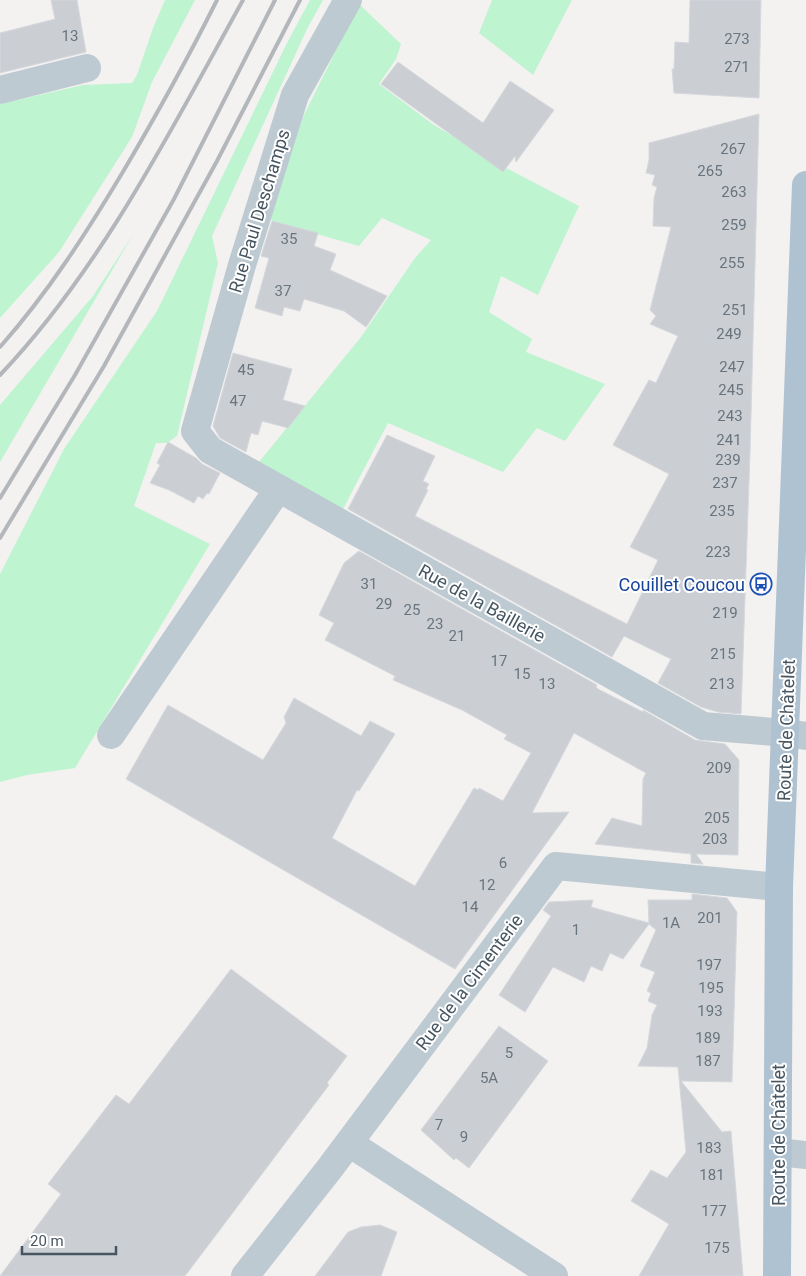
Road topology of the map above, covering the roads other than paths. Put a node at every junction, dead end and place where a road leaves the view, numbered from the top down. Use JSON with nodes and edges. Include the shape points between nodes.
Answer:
{"nodes":[{"id":1,"x":348,"y":0,"type":"edge"},
{"id":2,"x":87,"y":68,"type":"dead end"},
{"id":3,"x":0,"y":90,"type":"edge"},
{"id":4,"x":806,"y":185,"type":"edge"},
{"id":5,"x":805,"y":267,"type":"edge"},
{"id":6,"x":195,"y":431,"type":"joint"},
{"id":7,"x":278,"y":489,"type":"junction"},
{"id":8,"x":110,"y":735,"type":"dead end"},
{"id":9,"x":796,"y":735,"type":"edge"},
{"id":10,"x":779,"y":887,"type":"junction"},
{"id":11,"x":349,"y":1143,"type":"junction"},
{"id":12,"x":778,"y":1152,"type":"junction"},
{"id":13,"x":806,"y":1155,"type":"edge"},
{"id":14,"x":245,"y":1276,"type":"edge"},
{"id":15,"x":554,"y":1276,"type":"edge"},
{"id":16,"x":777,"y":1276,"type":"edge"}],
"edges":[{"from":1,"to":6,"type":"street","name":"Rue Paul Deschamps","via":[[295,95]]},
{"from":2,"to":3,"type":"street"},
{"from":4,"to":5,"type":"main road","name":"Route de Châtelet"},
{"from":5,"to":9,"type":"main road","name":"Route de Châtelet"},
{"from":6,"to":7,"type":"street","name":"Rue de la Baillerie","via":[[210,450]]},
{"from":7,"to":8,"type":"street"},
{"from":7,"to":9,"type":"street","name":"Rue de la Baillerie","via":[[703,726]]},
{"from":9,"to":10,"type":"main road","name":"Route de Châtelet"},
{"from":10,"to":11,"type":"street","name":"Rue de la Cimenterie","via":[[556,866]]},
{"from":10,"to":12,"type":"main road","name":"Route de Châtelet"},
{"from":11,"to":14,"type":"street","name":"Rue de la Cimenterie"},
{"from":11,"to":15,"type":"street"},
{"from":12,"to":13,"type":"street"},
{"from":12,"to":16,"type":"main road","name":"Route de Châtelet"}]}
